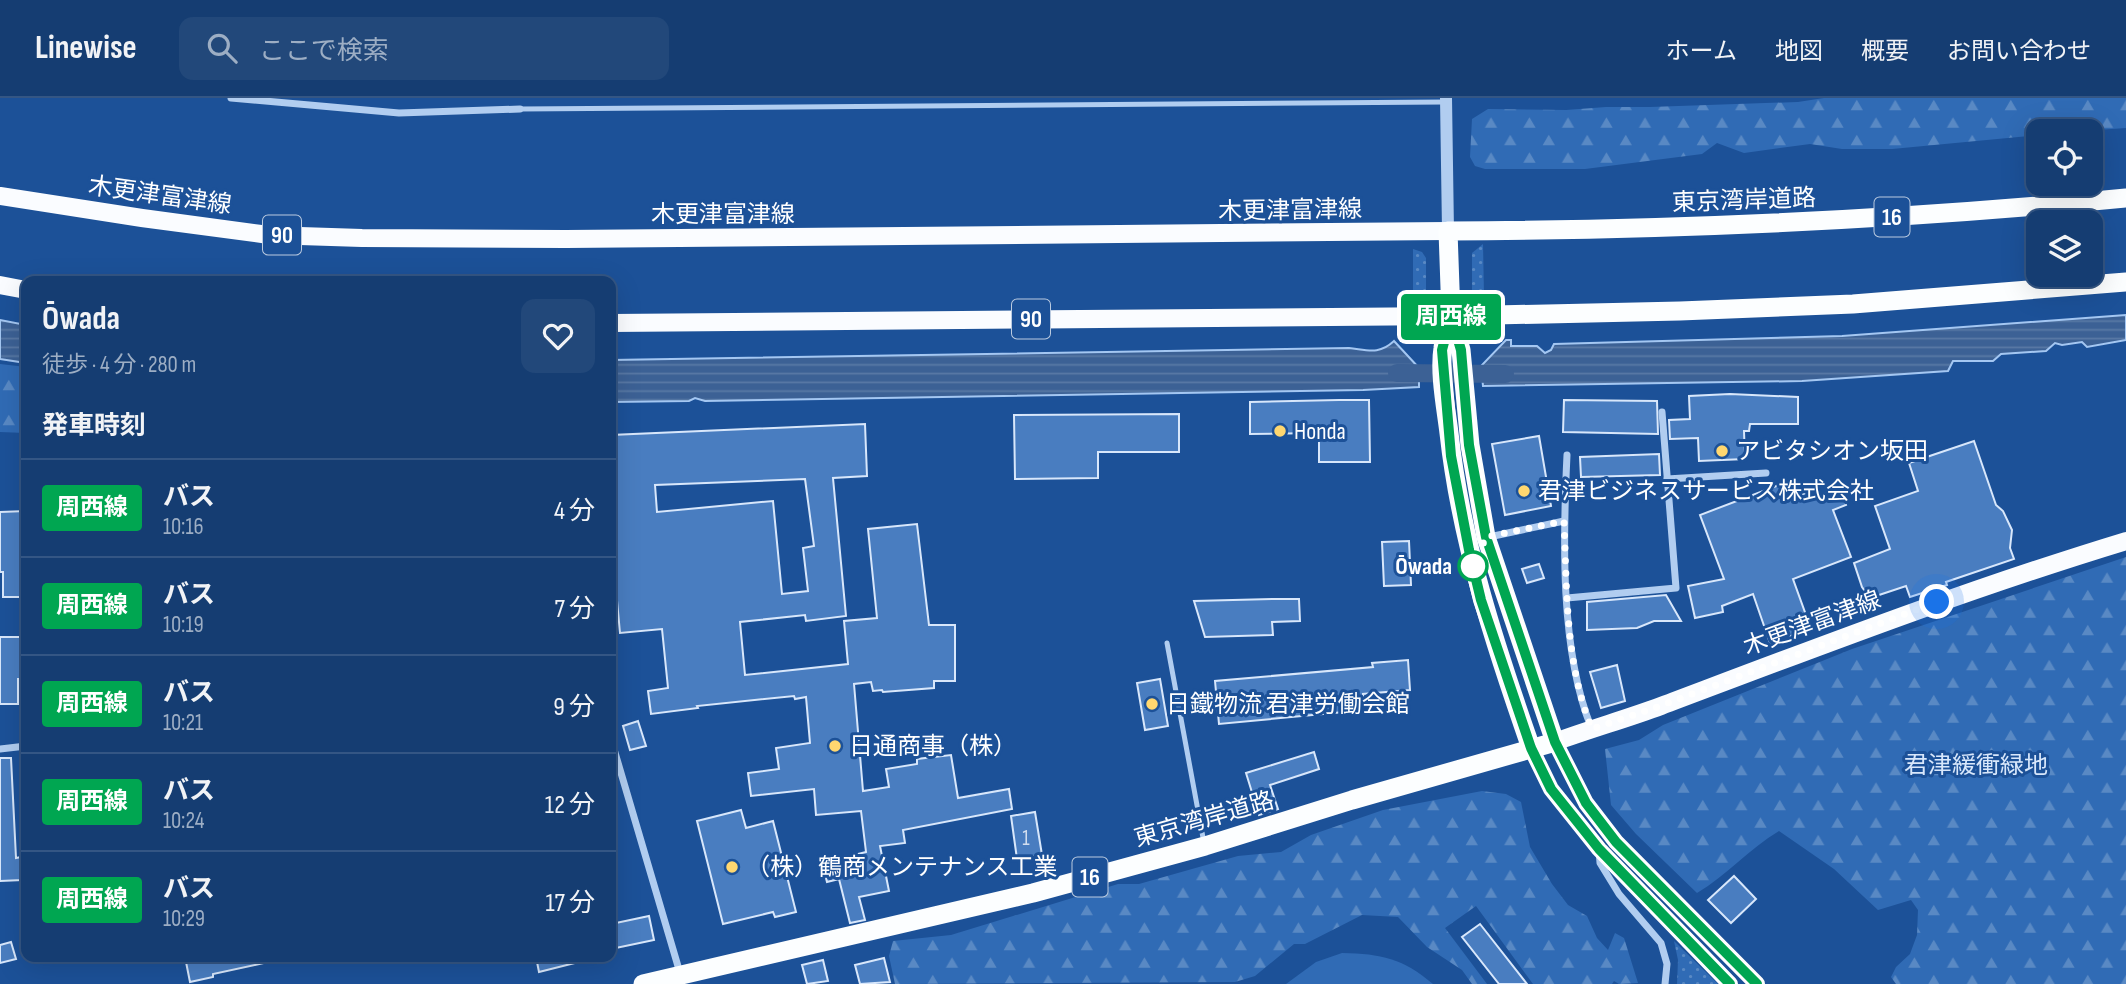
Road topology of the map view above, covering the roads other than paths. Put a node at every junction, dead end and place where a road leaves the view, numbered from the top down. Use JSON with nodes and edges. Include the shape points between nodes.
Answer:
{"nodes":[{"id":1,"x":231,"y":98,"type":"edge"},
{"id":2,"x":1446,"y":100,"type":"edge"},
{"id":3,"x":520,"y":109,"type":"joint"},
{"id":4,"x":0,"y":196,"type":"edge"},
{"id":5,"x":2126,"y":198,"type":"edge"},
{"id":6,"x":1448,"y":231,"type":"junction"},
{"id":7,"x":2126,"y":282,"type":"edge"},
{"id":8,"x":0,"y":285,"type":"edge"},
{"id":9,"x":21,"y":289,"type":"edge"},
{"id":10,"x":616,"y":323,"type":"edge"},
{"id":11,"x":1451,"y":327,"type":"junction"},
{"id":12,"x":1454,"y":397,"type":"junction"},
{"id":13,"x":1662,"y":412,"type":"dead end"},
{"id":14,"x":1567,"y":455,"type":"dead end"},
{"id":15,"x":1766,"y":473,"type":"dead end"},
{"id":16,"x":1667,"y":479,"type":"junction"},
{"id":17,"x":1564,"y":521,"type":"junction"},
{"id":18,"x":1486,"y":537,"type":"junction"},
{"id":19,"x":2126,"y":541,"type":"edge"},
{"id":20,"x":1567,"y":598,"type":"junction"},
{"id":21,"x":1167,"y":643,"type":"dead end"},
{"id":22,"x":1592,"y":729,"type":"junction"},
{"id":23,"x":1555,"y":742,"type":"junction"},
{"id":24,"x":21,"y":747,"type":"edge"},
{"id":25,"x":1531,"y":748,"type":"junction"},
{"id":26,"x":0,"y":749,"type":"edge"},
{"id":27,"x":616,"y":756,"type":"edge"},
{"id":28,"x":1205,"y":846,"type":"junction"},
{"id":29,"x":1599,"y":849,"type":"junction"},
{"id":30,"x":681,"y":976,"type":"junction"},
{"id":31,"x":643,"y":984,"type":"edge"},
{"id":32,"x":1665,"y":984,"type":"edge"},
{"id":33,"x":1730,"y":984,"type":"edge"},
{"id":34,"x":1757,"y":984,"type":"edge"}],
"edges":[{"from":1,"to":3,"type":"street","via":[[399,113]]},
{"from":2,"to":3,"type":"lane"},
{"from":2,"to":6,"type":"street"},
{"from":4,"to":6,"type":"main road","name":"木更津富津線","number":"90","via":[[269,235],[374,238]]},
{"from":5,"to":6,"type":"highway","name":"東京湾岸道路","number":"16","via":[[1836,221]]},
{"from":6,"to":11,"type":"highway"},
{"from":7,"to":11,"type":"highway","via":[[1853,304]]},
{"from":8,"to":9,"type":"main road"},
{"from":10,"to":11,"type":"main road","number":"90"},
{"from":11,"to":12,"type":"highway","via":[[1461,350]]},
{"from":12,"to":18,"type":"highway","via":[[1469,445]]},
{"from":12,"to":25,"type":"highway","via":[[1451,456],[1472,565]]},
{"from":13,"to":16,"type":"street"},
{"from":14,"to":17,"type":"street"},
{"from":15,"to":16,"type":"street"},
{"from":16,"to":20,"type":"street","via":[[1676,588]]},
{"from":17,"to":18,"type":"street"},
{"from":17,"to":20,"type":"street"},
{"from":18,"to":23,"type":"highway"},
{"from":19,"to":22,"type":"main road","name":"木更津富津線","via":[[2022,572]]},
{"from":20,"to":22,"type":"street","via":[[1570,637]]},
{"from":21,"to":28,"type":"lane"},
{"from":22,"to":23,"type":"main road","name":"木更津富津線"},
{"from":23,"to":25,"type":"highway","name":"東京湾岸道路","number":"16"},
{"from":23,"to":34,"type":"street","via":[[1586,803],[1616,842]]},
{"from":24,"to":26,"type":"street"},
{"from":25,"to":28,"type":"highway","name":"東京湾岸道路","number":"16"},
{"from":25,"to":29,"type":"street","via":[[1551,789]]},
{"from":27,"to":30,"type":"street"},
{"from":28,"to":30,"type":"highway","name":"東京湾岸道路","number":"16","via":[[1033,893]]},
{"from":29,"to":32,"type":"street","via":[[1600,863],[1619,894],[1661,943],[1667,964]]},
{"from":29,"to":33,"type":"street"},
{"from":30,"to":31,"type":"highway","name":"東京湾岸道路","number":"16"}]}
